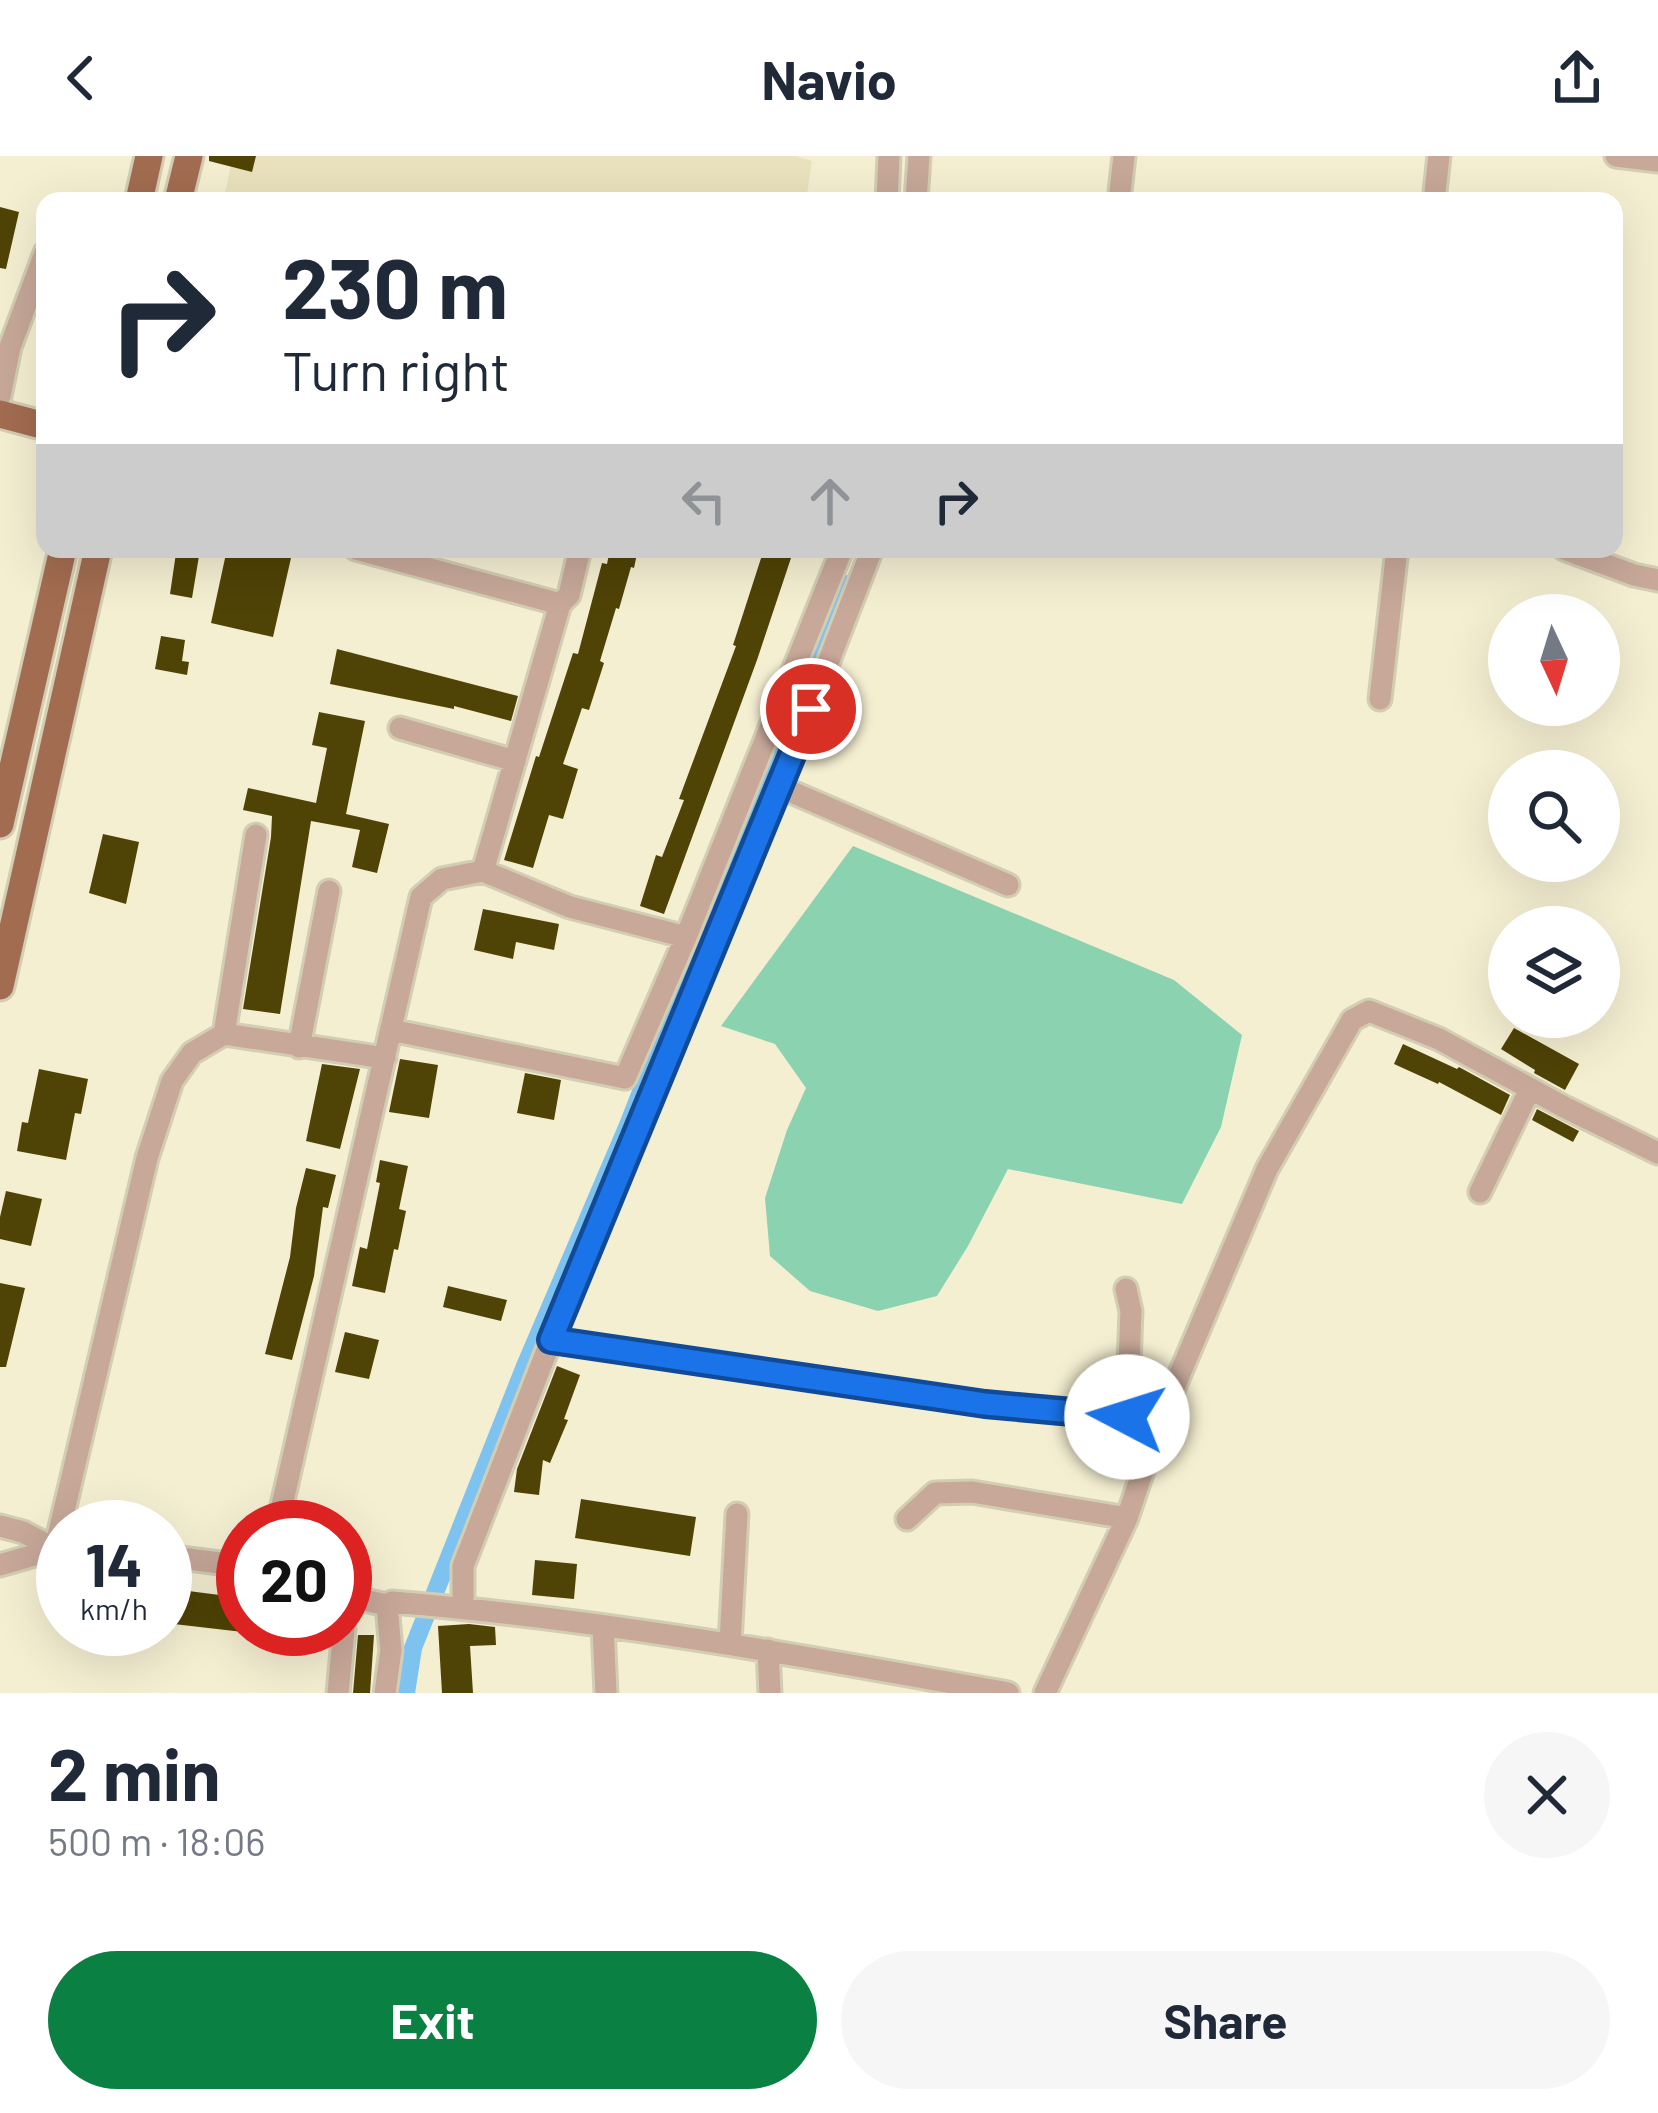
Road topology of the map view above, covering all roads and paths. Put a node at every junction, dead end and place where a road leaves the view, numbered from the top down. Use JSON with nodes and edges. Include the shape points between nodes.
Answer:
{"nodes":[{"id":1,"x":149,"y":156,"type":"edge"},
{"id":2,"x":189,"y":156,"type":"edge"},
{"id":3,"x":890,"y":156,"type":"edge"},
{"id":4,"x":919,"y":156,"type":"edge"},
{"id":5,"x":1124,"y":156,"type":"edge"},
{"id":6,"x":1439,"y":156,"type":"edge"},
{"id":7,"x":1616,"y":156,"type":"edge"},
{"id":8,"x":1658,"y":161,"type":"edge"},
{"id":9,"x":141,"y":192,"type":"edge"},
{"id":10,"x":180,"y":192,"type":"edge"},
{"id":11,"x":887,"y":192,"type":"edge"},
{"id":12,"x":917,"y":192,"type":"edge"},
{"id":13,"x":1120,"y":192,"type":"edge"},
{"id":14,"x":1435,"y":192,"type":"edge"},
{"id":15,"x":36,"y":277,"type":"edge"},
{"id":16,"x":0,"y":396,"type":"edge"},
{"id":17,"x":36,"y":406,"type":"edge"},
{"id":18,"x":0,"y":414,"type":"edge"},
{"id":19,"x":36,"y":424,"type":"edge"},
{"id":20,"x":61,"y":558,"type":"edge"},
{"id":21,"x":96,"y":558,"type":"edge"},
{"id":22,"x":389,"y":558,"type":"edge"},
{"id":23,"x":578,"y":558,"type":"edge"},
{"id":24,"x":838,"y":558,"type":"edge"},
{"id":25,"x":869,"y":558,"type":"edge"},
{"id":26,"x":1395,"y":558,"type":"edge"},
{"id":27,"x":1588,"y":558,"type":"edge"},
{"id":28,"x":1658,"y":580,"type":"edge"},
{"id":29,"x":560,"y":604,"type":"junction"},
{"id":30,"x":1380,"y":699,"type":"dead end"},
{"id":31,"x":400,"y":728,"type":"dead end"},
{"id":32,"x":515,"y":761,"type":"junction"},
{"id":33,"x":781,"y":788,"type":"junction"},
{"id":34,"x":0,"y":824,"type":"edge"},
{"id":35,"x":256,"y":835,"type":"dead end"},
{"id":36,"x":483,"y":872,"type":"junction"},
{"id":37,"x":1007,"y":885,"type":"dead end"},
{"id":38,"x":329,"y":891,"type":"dead end"},
{"id":39,"x":686,"y":937,"type":"junction"},
{"id":40,"x":0,"y":986,"type":"edge"},
{"id":41,"x":391,"y":1030,"type":"junction"},
{"id":42,"x":224,"y":1034,"type":"junction"},
{"id":43,"x":299,"y":1047,"type":"junction"},
{"id":44,"x":385,"y":1058,"type":"junction"},
{"id":45,"x":1530,"y":1089,"type":"junction"},
{"id":46,"x":1658,"y":1153,"type":"edge"},
{"id":47,"x":1480,"y":1192,"type":"dead end"},
{"id":48,"x":1126,"y":1289,"type":"dead end"},
{"id":49,"x":551,"y":1340,"type":"junction"},
{"id":50,"x":1127,"y":1417,"type":"junction"},
{"id":51,"x":1159,"y":1423,"type":"junction"},
{"id":52,"x":70,"y":1500,"type":"edge"},
{"id":53,"x":283,"y":1500,"type":"edge"},
{"id":54,"x":737,"y":1514,"type":"dead end"},
{"id":55,"x":1127,"y":1518,"type":"junction"},
{"id":56,"x":907,"y":1519,"type":"dead end"},
{"id":57,"x":0,"y":1526,"type":"edge"},
{"id":58,"x":36,"y":1538,"type":"edge"},
{"id":59,"x":36,"y":1555,"type":"edge"},
{"id":60,"x":0,"y":1565,"type":"edge"},
{"id":61,"x":372,"y":1604,"type":"edge"},
{"id":62,"x":389,"y":1604,"type":"junction"},
{"id":63,"x":463,"y":1608,"type":"junction"},
{"id":64,"x":603,"y":1627,"type":"junction"},
{"id":65,"x":730,"y":1642,"type":"junction"},
{"id":66,"x":768,"y":1650,"type":"junction"},
{"id":67,"x":341,"y":1656,"type":"edge"},
{"id":68,"x":338,"y":1693,"type":"edge"},
{"id":69,"x":385,"y":1693,"type":"edge"},
{"id":70,"x":606,"y":1693,"type":"edge"},
{"id":71,"x":770,"y":1693,"type":"edge"},
{"id":72,"x":1008,"y":1693,"type":"edge"},
{"id":73,"x":1045,"y":1693,"type":"edge"}],
"edges":[{"from":1,"to":9,"type":"main road"},
{"from":2,"to":10,"type":"main road"},
{"from":3,"to":11,"type":"street"},
{"from":4,"to":12,"type":"street"},
{"from":5,"to":13,"type":"street"},
{"from":6,"to":14,"type":"street"},
{"from":7,"to":8,"type":"street"},
{"from":15,"to":16,"type":"street"},
{"from":16,"to":17,"type":"main road"},
{"from":18,"to":19,"type":"main road"},
{"from":20,"to":34,"type":"main road"},
{"from":21,"to":40,"type":"main road"},
{"from":22,"to":29,"type":"street"},
{"from":23,"to":29,"type":"street"},
{"from":24,"to":39,"type":"street"},
{"from":25,"to":33,"type":"street"},
{"from":26,"to":30,"type":"street"},
{"from":27,"to":28,"type":"street"},
{"from":29,"to":32,"type":"street"},
{"from":31,"to":32,"type":"street"},
{"from":32,"to":36,"type":"street"},
{"from":33,"to":37,"type":"street"},
{"from":33,"to":49,"type":"street"},
{"from":35,"to":42,"type":"street"},
{"from":36,"to":39,"type":"street","via":[[570,907]]},
{"from":36,"to":41,"type":"street","via":[[442,879],[421,896]]},
{"from":38,"to":43,"type":"street"},
{"from":39,"to":41,"type":"street","via":[[625,1078]]},
{"from":41,"to":44,"type":"street"},
{"from":42,"to":43,"type":"street"},
{"from":42,"to":52,"type":"street","via":[[192,1053],[172,1081],[147,1158]]},
{"from":43,"to":44,"type":"street"},
{"from":44,"to":53,"type":"street"},
{"from":45,"to":46,"type":"street"},
{"from":45,"to":47,"type":"street"},
{"from":45,"to":51,"type":"street","via":[[1370,1011],[1352,1020],[1268,1169]]},
{"from":48,"to":50,"type":"street"},
{"from":49,"to":50,"type":"street"},
{"from":49,"to":63,"type":"street","via":[[463,1566]]},
{"from":50,"to":51,"type":"street"},
{"from":51,"to":55,"type":"street"},
{"from":54,"to":65,"type":"street"},
{"from":55,"to":56,"type":"street","via":[[972,1492],[935,1493]]},
{"from":55,"to":73,"type":"street"},
{"from":57,"to":58,"type":"street"},
{"from":59,"to":60,"type":"street"},
{"from":61,"to":62,"type":"street"},
{"from":62,"to":63,"type":"street"},
{"from":62,"to":69,"type":"street"},
{"from":63,"to":64,"type":"street"},
{"from":64,"to":65,"type":"street"},
{"from":64,"to":70,"type":"street"},
{"from":65,"to":66,"type":"street"},
{"from":66,"to":71,"type":"street"},
{"from":66,"to":72,"type":"street"},
{"from":67,"to":68,"type":"street"}]}
